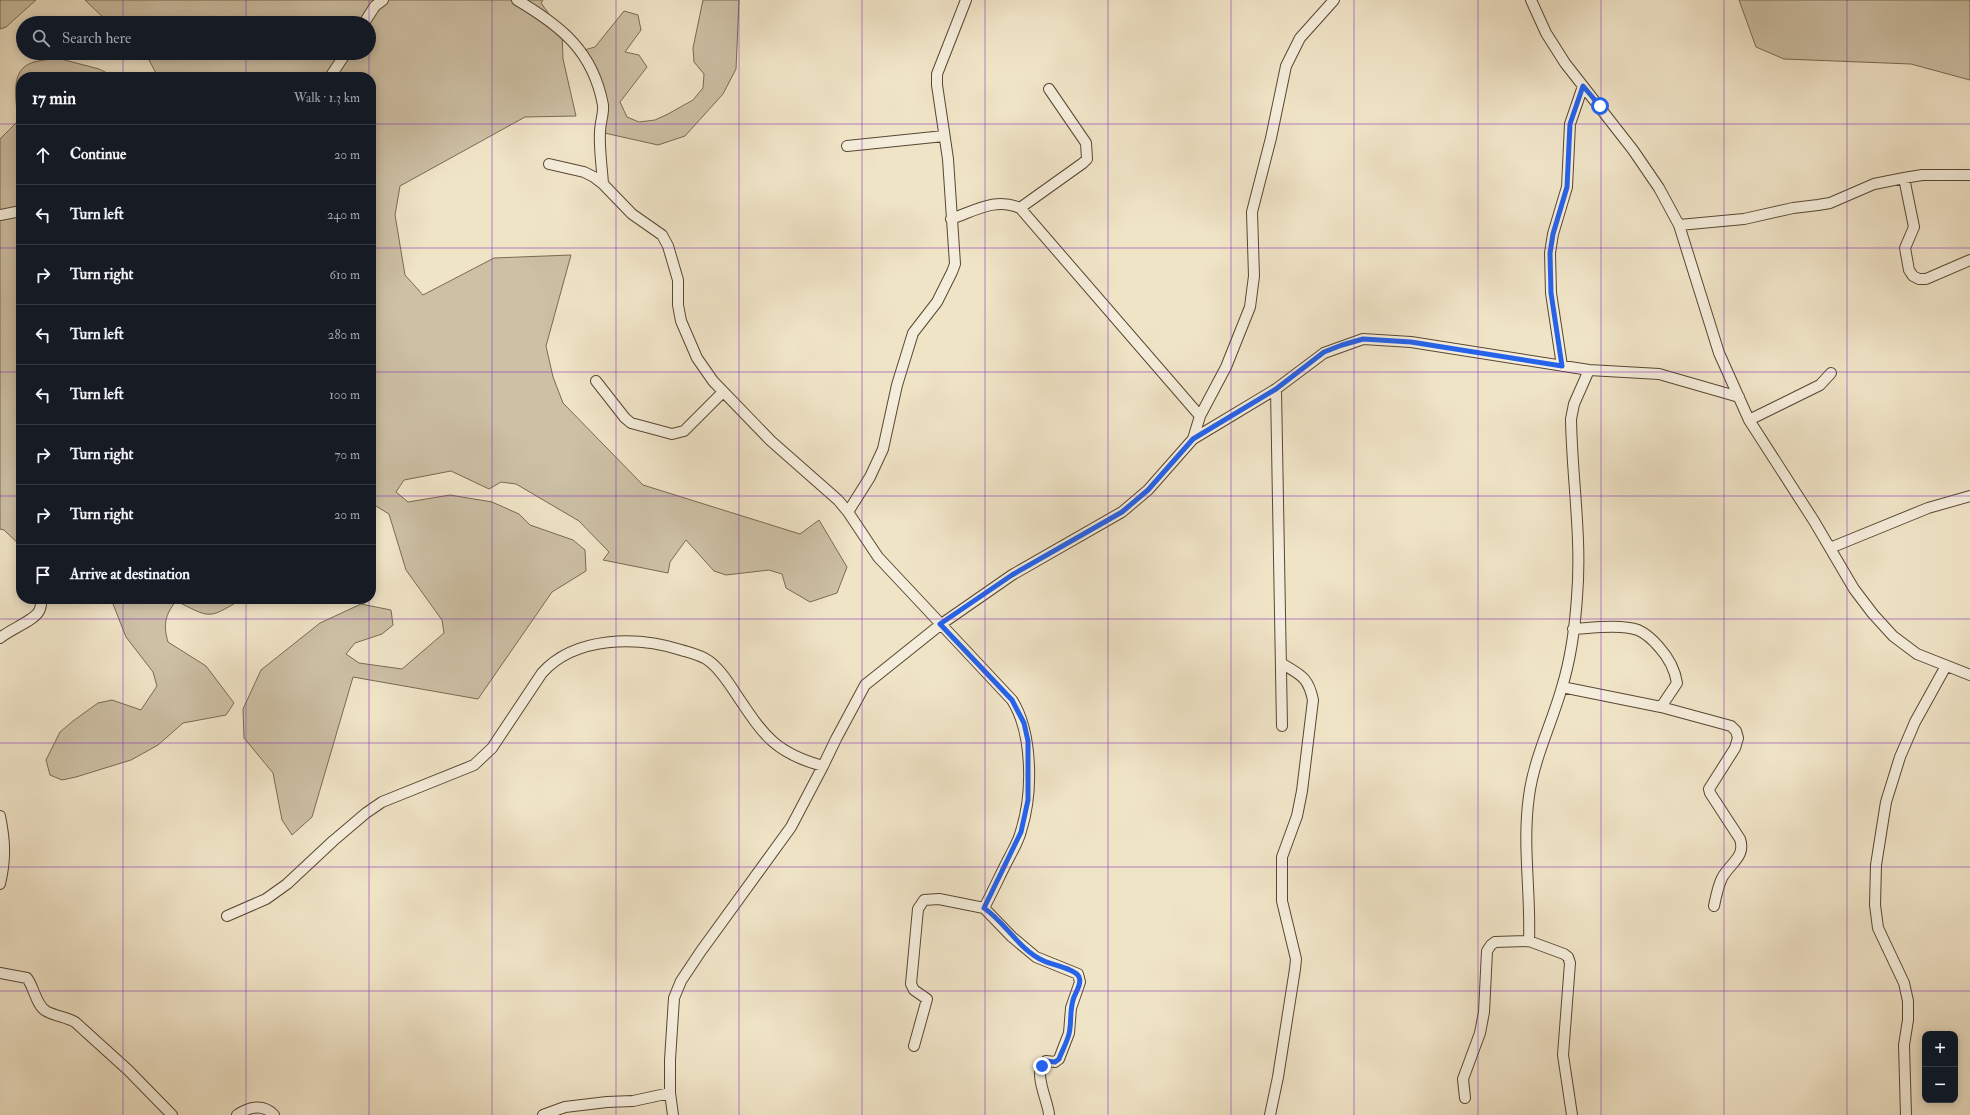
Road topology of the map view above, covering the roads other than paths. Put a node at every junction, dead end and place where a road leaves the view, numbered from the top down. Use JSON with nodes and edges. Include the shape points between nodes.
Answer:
{"nodes":[{"id":1,"x":383,"y":0,"type":"edge"},
{"id":2,"x":516,"y":0,"type":"edge"},
{"id":3,"x":966,"y":0,"type":"edge"},
{"id":4,"x":1334,"y":0,"type":"edge"},
{"id":5,"x":1531,"y":0,"type":"edge"},
{"id":6,"x":369,"y":16,"type":"edge"},
{"id":7,"x":341,"y":60,"type":"edge"},
{"id":8,"x":333,"y":72,"type":"edge"},
{"id":9,"x":1583,"y":86,"type":"junction"},
{"id":10,"x":1049,"y":89,"type":"dead end"},
{"id":11,"x":944,"y":136,"type":"junction"},
{"id":12,"x":848,"y":146,"type":"dead end"},
{"id":13,"x":549,"y":164,"type":"dead end"},
{"id":14,"x":1970,"y":175,"type":"edge"},
{"id":15,"x":1904,"y":178,"type":"junction"},
{"id":16,"x":603,"y":184,"type":"junction"},
{"id":17,"x":1020,"y":208,"type":"junction"},
{"id":18,"x":16,"y":212,"type":"edge"},
{"id":19,"x":0,"y":215,"type":"edge"},
{"id":20,"x":951,"y":219,"type":"junction"},
{"id":21,"x":1679,"y":225,"type":"junction"},
{"id":22,"x":1970,"y":260,"type":"edge"},
{"id":23,"x":1562,"y":366,"type":"junction"},
{"id":24,"x":1589,"y":370,"type":"junction"},
{"id":25,"x":1831,"y":372,"type":"dead end"},
{"id":26,"x":596,"y":381,"type":"dead end"},
{"id":27,"x":1276,"y":389,"type":"junction"},
{"id":28,"x":723,"y":392,"type":"junction"},
{"id":29,"x":1739,"y":398,"type":"junction"},
{"id":30,"x":1200,"y":416,"type":"junction"},
{"id":31,"x":1749,"y":420,"type":"junction"},
{"id":32,"x":1193,"y":439,"type":"junction"},
{"id":33,"x":1970,"y":496,"type":"edge"},
{"id":34,"x":848,"y":512,"type":"junction"},
{"id":35,"x":1830,"y":548,"type":"junction"},
{"id":36,"x":41,"y":604,"type":"edge"},
{"id":37,"x":940,"y":624,"type":"junction"},
{"id":38,"x":1573,"y":629,"type":"junction"},
{"id":39,"x":0,"y":638,"type":"edge"},
{"id":40,"x":1281,"y":663,"type":"junction"},
{"id":41,"x":1946,"y":666,"type":"junction"},
{"id":42,"x":1970,"y":675,"type":"edge"},
{"id":43,"x":1562,"y":687,"type":"junction"},
{"id":44,"x":1661,"y":707,"type":"junction"},
{"id":45,"x":1282,"y":726,"type":"dead end"},
{"id":46,"x":823,"y":766,"type":"junction"},
{"id":47,"x":0,"y":816,"type":"edge"},
{"id":48,"x":0,"y":884,"type":"edge"},
{"id":49,"x":1714,"y":906,"type":"dead end"},
{"id":50,"x":984,"y":908,"type":"junction"},
{"id":51,"x":227,"y":916,"type":"dead end"},
{"id":52,"x":1529,"y":941,"type":"junction"},
{"id":53,"x":0,"y":973,"type":"edge"},
{"id":54,"x":914,"y":1046,"type":"dead end"},
{"id":55,"x":670,"y":1093,"type":"junction"},
{"id":56,"x":1464,"y":1098,"type":"dead end"},
{"id":57,"x":172,"y":1115,"type":"edge"},
{"id":58,"x":237,"y":1115,"type":"edge"},
{"id":59,"x":274,"y":1115,"type":"edge"},
{"id":60,"x":543,"y":1115,"type":"edge"},
{"id":61,"x":673,"y":1115,"type":"edge"},
{"id":62,"x":1049,"y":1115,"type":"edge"},
{"id":63,"x":1270,"y":1115,"type":"edge"},
{"id":64,"x":1572,"y":1115,"type":"edge"},
{"id":65,"x":1906,"y":1115,"type":"edge"}],
"edges":[{"from":1,"to":6,"type":"street"},
{"from":2,"to":16,"type":"street","via":[[562,32],[581,51],[592,68],[603,106],[600,132]]},
{"from":3,"to":11,"type":"street","via":[[937,74]]},
{"from":4,"to":30,"type":"street","via":[[1300,38],[1286,66],[1252,212],[1254,276],[1250,307],[1226,367]]},
{"from":5,"to":9,"type":"street","via":[[1546,33]]},
{"from":7,"to":8,"type":"street"},
{"from":9,"to":21,"type":"street","via":[[1646,169]]},
{"from":9,"to":23,"type":"street","via":[[1570,124],[1567,187],[1550,253],[1551,293]]},
{"from":10,"to":17,"type":"street","via":[[1086,143],[1087,159]]},
{"from":11,"to":12,"type":"street"},
{"from":11,"to":20,"type":"street"},
{"from":13,"to":16,"type":"street","via":[[584,172]]},
{"from":14,"to":15,"type":"street","via":[[1922,175]]},
{"from":15,"to":21,"type":"street","via":[[1874,184],[1824,204],[1744,219]]},
{"from":15,"to":22,"type":"street","via":[[1914,227],[1905,248],[1909,270],[1913,276],[1926,279]]},
{"from":16,"to":28,"type":"street","via":[[632,214],[665,239],[678,280],[681,321],[697,358]]},
{"from":17,"to":20,"type":"street","via":[[1009,203],[995,203]]},
{"from":17,"to":30,"type":"street"},
{"from":18,"to":19,"type":"street"},
{"from":20,"to":34,"type":"street","via":[[955,258],[952,272],[937,302],[913,333],[883,449],[870,477]]},
{"from":21,"to":29,"type":"street","via":[[1719,353]]},
{"from":23,"to":24,"type":"street"},
{"from":23,"to":27,"type":"street","via":[[1411,342],[1363,339],[1324,352]]},
{"from":24,"to":29,"type":"street","via":[[1659,374]]},
{"from":24,"to":38,"type":"street","via":[[1574,404],[1571,419],[1579,564]]},
{"from":25,"to":31,"type":"street","via":[[1820,385]]},
{"from":26,"to":28,"type":"street","via":[[624,418],[631,423],[672,434],[684,431]]},
{"from":27,"to":32,"type":"street"},
{"from":27,"to":40,"type":"street"},
{"from":28,"to":34,"type":"street","via":[[771,441],[819,482]]},
{"from":29,"to":31,"type":"street"},
{"from":30,"to":32,"type":"street"},
{"from":31,"to":35,"type":"street"},
{"from":32,"to":37,"type":"street","via":[[1148,490],[1122,512],[1012,575]]},
{"from":33,"to":35,"type":"street","via":[[1928,508]]},
{"from":34,"to":37,"type":"street","via":[[878,557]]},
{"from":35,"to":41,"type":"street","via":[[1854,589],[1893,636],[1917,654]]},
{"from":36,"to":39,"type":"street","via":[[39,612],[32,620],[11,629]]},
{"from":37,"to":46,"type":"street","via":[[866,685]]},
{"from":37,"to":50,"type":"street","via":[[1012,700],[1024,723],[1028,741],[1028,800],[1021,832]]},
{"from":38,"to":43,"type":"street"},
{"from":38,"to":44,"type":"street","via":[[1624,627],[1648,635],[1664,652],[1677,682]]},
{"from":40,"to":45,"type":"street"},
{"from":40,"to":63,"type":"street","via":[[1304,677],[1310,685],[1313,700],[1299,804],[1282,856],[1282,901],[1296,959]]},
{"from":41,"to":42,"type":"street"},
{"from":41,"to":65,"type":"street","via":[[1915,722],[1900,757],[1886,802],[1876,865],[1875,905],[1878,928],[1904,983],[1908,1001],[1904,1045]]},
{"from":43,"to":44,"type":"street"},
{"from":43,"to":52,"type":"street","via":[[1544,737],[1529,795],[1526,830]]},
{"from":44,"to":49,"type":"street","via":[[1731,726],[1738,738],[1735,748],[1709,789],[1740,839],[1742,847],[1741,854],[1719,884]]},
{"from":46,"to":51,"type":"street","via":[[798,759],[773,744],[762,733],[726,679],[709,661],[664,644],[628,641],[600,643],[562,655],[552,661],[492,748],[474,765],[382,802],[333,841],[287,884],[266,899]]},
{"from":46,"to":55,"type":"street","via":[[791,827],[681,980],[674,998]]},
{"from":47,"to":48,"type":"street","via":[[5,843],[4,868]]},
{"from":50,"to":54,"type":"street","via":[[939,900],[924,900],[920,904],[911,977],[914,990],[927,999]]},
{"from":50,"to":62,"type":"street","via":[[1036,957],[1080,977],[1070,1008],[1069,1033],[1059,1059],[1055,1062],[1046,1061],[1042,1066],[1040,1084]]},
{"from":52,"to":56,"type":"street","via":[[1495,942],[1487,951],[1484,1012],[1480,1032],[1463,1079]]},
{"from":52,"to":64,"type":"street","via":[[1564,954],[1570,962],[1563,1055]]},
{"from":53,"to":57,"type":"street","via":[[27,978],[39,1004],[45,1010],[75,1022],[128,1070]]},
{"from":55,"to":60,"type":"street","via":[[633,1101],[565,1107]]},
{"from":55,"to":61,"type":"street"},
{"from":58,"to":59,"type":"street","via":[[255,1107],[264,1108]]}]}
